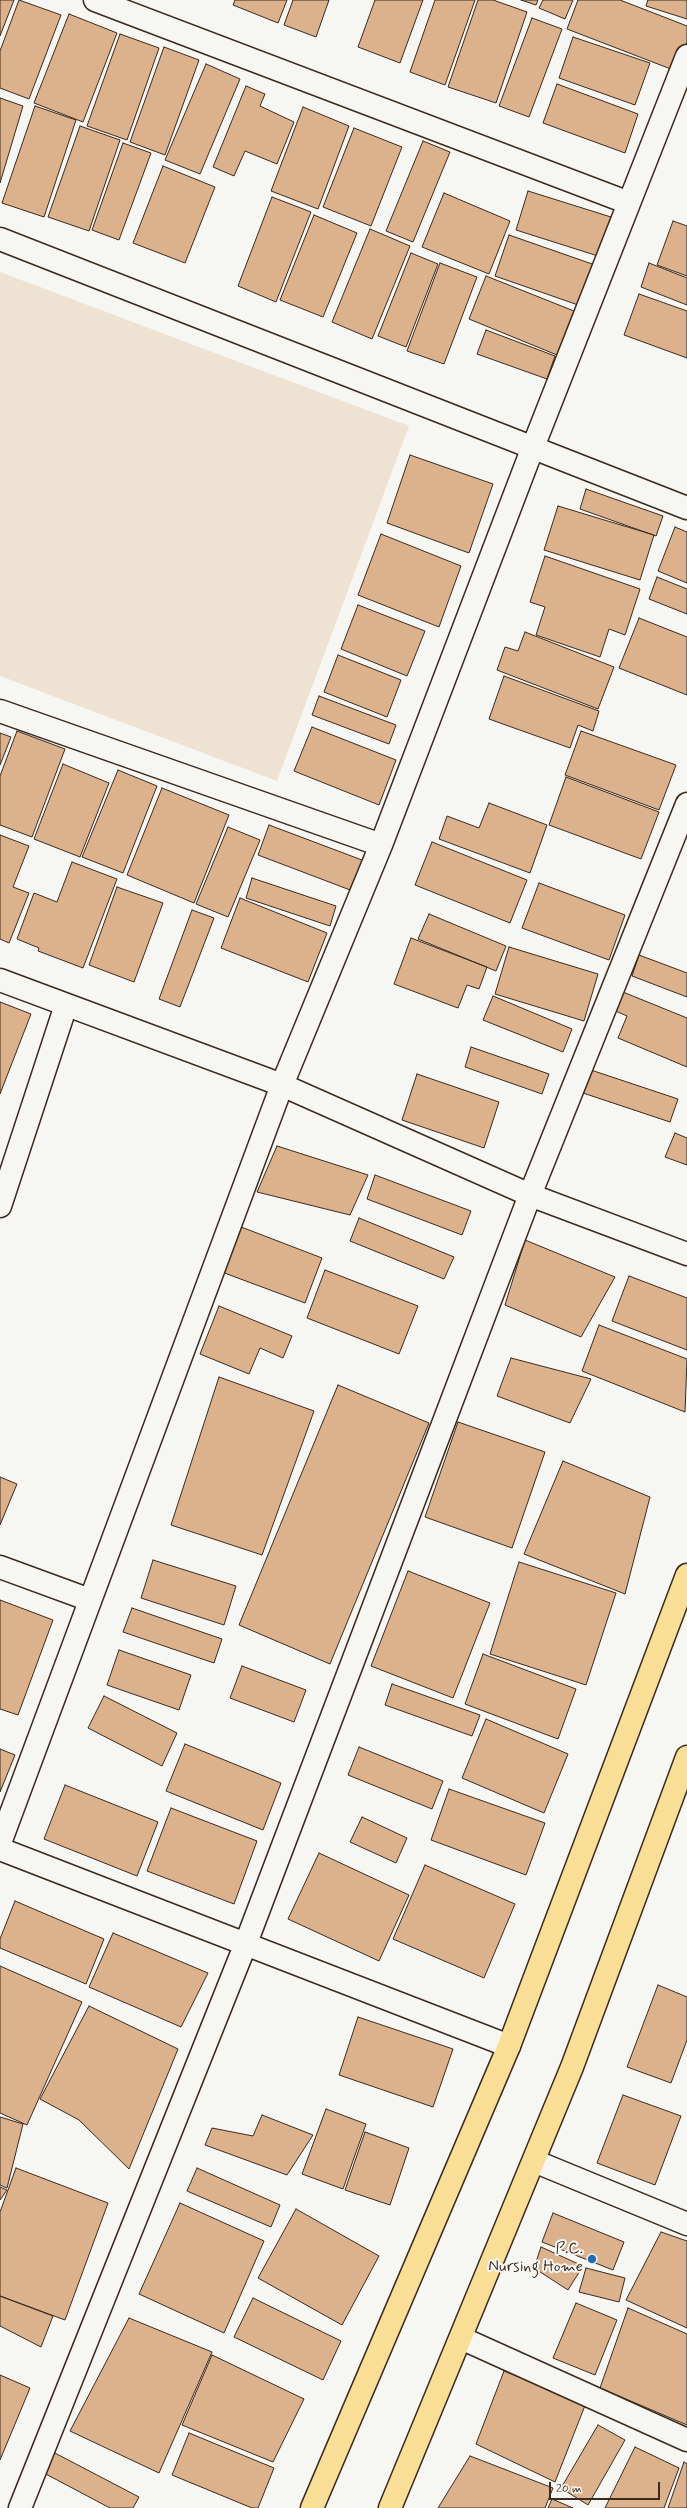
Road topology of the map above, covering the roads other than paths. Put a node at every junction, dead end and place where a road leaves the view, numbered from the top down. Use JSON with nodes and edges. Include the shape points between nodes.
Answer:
{"nodes":[{"id":1,"x":95,"y":0,"type":"edge"},
{"id":2,"x":687,"y":56,"type":"edge"},
{"id":3,"x":629,"y":203,"type":"junction"},
{"id":4,"x":0,"y":239,"type":"edge"},
{"id":5,"x":533,"y":447,"type":"junction"},
{"id":6,"x":687,"y":508,"type":"edge"},
{"id":7,"x":0,"y":711,"type":"edge"},
{"id":8,"x":687,"y":804,"type":"edge"},
{"id":9,"x":381,"y":845,"type":"junction"},
{"id":10,"x":0,"y":980,"type":"edge"},
{"id":11,"x":66,"y":1005,"type":"junction"},
{"id":12,"x":282,"y":1085,"type":"junction"},
{"id":13,"x":530,"y":1195,"type":"junction"},
{"id":14,"x":0,"y":1206,"type":"edge"},
{"id":15,"x":687,"y":1254,"type":"edge"},
{"id":16,"x":0,"y":1568,"type":"edge"},
{"id":17,"x":687,"y":1576,"type":"edge"},
{"id":18,"x":90,"y":1600,"type":"junction"},
{"id":19,"x":687,"y":1757,"type":"edge"},
{"id":20,"x":0,"y":1843,"type":"edge"},
{"id":21,"x":0,"y":1850,"type":"edge"},
{"id":22,"x":246,"y":1943,"type":"junction"},
{"id":23,"x":509,"y":2046,"type":"junction"},
{"id":24,"x":534,"y":2161,"type":"junction"},
{"id":25,"x":687,"y":2224,"type":"edge"},
{"id":26,"x":461,"y":2338,"type":"junction"},
{"id":27,"x":687,"y":2440,"type":"edge"},
{"id":28,"x":20,"y":2508,"type":"edge"},
{"id":29,"x":312,"y":2508,"type":"edge"},
{"id":30,"x":390,"y":2508,"type":"edge"}],
"edges":[{"from":1,"to":3,"type":"street"},
{"from":2,"to":3,"type":"street"},
{"from":3,"to":5,"type":"street"},
{"from":4,"to":5,"type":"street"},
{"from":5,"to":6,"type":"street"},
{"from":5,"to":9,"type":"street"},
{"from":7,"to":9,"type":"street"},
{"from":8,"to":13,"type":"street"},
{"from":9,"to":12,"type":"street"},
{"from":10,"to":11,"type":"street"},
{"from":11,"to":12,"type":"street"},
{"from":11,"to":14,"type":"street"},
{"from":12,"to":13,"type":"street"},
{"from":12,"to":18,"type":"street"},
{"from":13,"to":15,"type":"street"},
{"from":13,"to":22,"type":"street"},
{"from":16,"to":18,"type":"street"},
{"from":17,"to":23,"type":"main road"},
{"from":18,"to":20,"type":"street"},
{"from":19,"to":24,"type":"main road","via":[[572,2067]]},
{"from":21,"to":22,"type":"street"},
{"from":22,"to":23,"type":"street"},
{"from":22,"to":28,"type":"street"},
{"from":23,"to":29,"type":"main road"},
{"from":24,"to":25,"type":"street"},
{"from":24,"to":26,"type":"main road"},
{"from":26,"to":27,"type":"street"},
{"from":26,"to":30,"type":"main road"}]}
